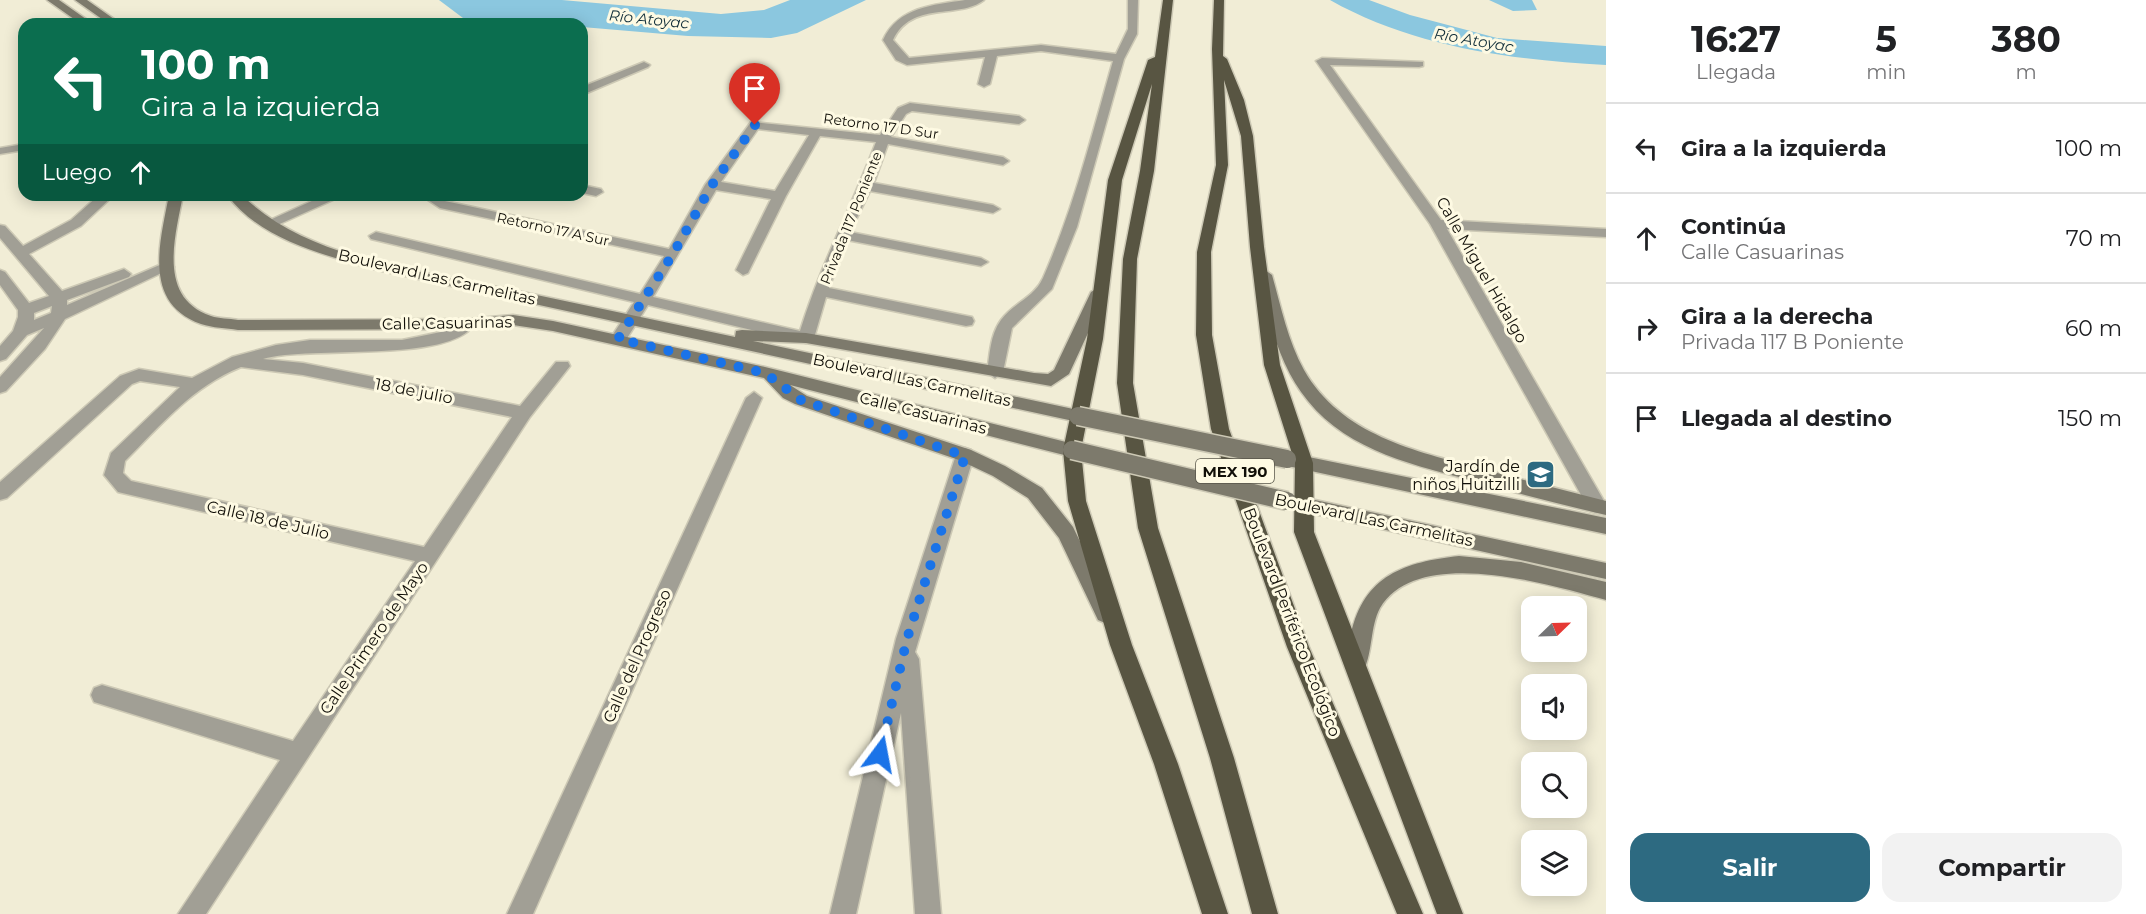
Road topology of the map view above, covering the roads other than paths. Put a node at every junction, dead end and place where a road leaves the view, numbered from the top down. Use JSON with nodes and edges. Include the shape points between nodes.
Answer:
{"nodes":[{"id":1,"x":52,"y":0,"type":"edge"},
{"id":2,"x":80,"y":0,"type":"edge"},
{"id":3,"x":979,"y":0,"type":"edge"},
{"id":4,"x":1133,"y":0,"type":"edge"},
{"id":5,"x":1168,"y":0,"type":"edge"},
{"id":6,"x":1219,"y":0,"type":"edge"},
{"id":7,"x":79,"y":18,"type":"edge"},
{"id":8,"x":107,"y":18,"type":"edge"},
{"id":9,"x":1161,"y":44,"type":"junction"},
{"id":10,"x":1217,"y":49,"type":"junction"},
{"id":11,"x":992,"y":53,"type":"junction"},
{"id":12,"x":1119,"y":58,"type":"junction"},
{"id":13,"x":1419,"y":64,"type":"dead end"},
{"id":14,"x":644,"y":65,"type":"dead end"},
{"id":15,"x":984,"y":84,"type":"dead end"},
{"id":16,"x":588,"y":88,"type":"edge"},
{"id":17,"x":1019,"y":120,"type":"dead end"},
{"id":18,"x":817,"y":131,"type":"junction"},
{"id":19,"x":882,"y":139,"type":"junction"},
{"id":20,"x":18,"y":148,"type":"edge"},
{"id":21,"x":0,"y":151,"type":"edge"},
{"id":22,"x":1003,"y":160,"type":"dead end"},
{"id":23,"x":712,"y":185,"type":"junction"},
{"id":24,"x":866,"y":186,"type":"junction"},
{"id":25,"x":588,"y":190,"type":"edge"},
{"id":26,"x":596,"y":192,"type":"dead end"},
{"id":27,"x":779,"y":196,"type":"junction"},
{"id":28,"x":100,"y":201,"type":"edge"},
{"id":29,"x":175,"y":201,"type":"edge"},
{"id":30,"x":240,"y":201,"type":"edge"},
{"id":31,"x":323,"y":201,"type":"edge"},
{"id":32,"x":438,"y":201,"type":"edge"},
{"id":33,"x":993,"y":209,"type":"dead end"},
{"id":34,"x":268,"y":224,"type":"junction"},
{"id":35,"x":1437,"y":224,"type":"junction"},
{"id":36,"x":0,"y":230,"type":"edge"},
{"id":37,"x":1606,"y":233,"type":"edge"},
{"id":38,"x":842,"y":235,"type":"junction"},
{"id":39,"x":376,"y":236,"type":"dead end"},
{"id":40,"x":1257,"y":247,"type":"junction"},
{"id":41,"x":21,"y":253,"type":"junction"},
{"id":42,"x":673,"y":254,"type":"junction"},
{"id":43,"x":981,"y":262,"type":"dead end"},
{"id":44,"x":166,"y":263,"type":"junction"},
{"id":45,"x":743,"y":270,"type":"dead end"},
{"id":46,"x":0,"y":275,"type":"edge"},
{"id":47,"x":820,"y":291,"type":"junction"},
{"id":48,"x":1099,"y":292,"type":"junction"},
{"id":49,"x":8,"y":297,"type":"edge"},
{"id":50,"x":644,"y":299,"type":"junction"},
{"id":51,"x":60,"y":306,"type":"junction"},
{"id":52,"x":26,"y":310,"type":"junction"},
{"id":53,"x":630,"y":320,"type":"junction"},
{"id":54,"x":966,"y":321,"type":"dead end"},
{"id":55,"x":467,"y":324,"type":"junction"},
{"id":56,"x":23,"y":331,"type":"junction"},
{"id":57,"x":694,"y":333,"type":"junction"},
{"id":58,"x":806,"y":338,"type":"junction"},
{"id":59,"x":618,"y":339,"type":"junction"},
{"id":60,"x":0,"y":355,"type":"edge"},
{"id":61,"x":239,"y":362,"type":"junction"},
{"id":62,"x":562,"y":366,"type":"dead end"},
{"id":63,"x":994,"y":372,"type":"junction"},
{"id":64,"x":770,"y":375,"type":"junction"},
{"id":65,"x":195,"y":384,"type":"junction"},
{"id":66,"x":0,"y":387,"type":"edge"},
{"id":67,"x":754,"y":398,"type":"dead end"},
{"id":68,"x":524,"y":413,"type":"junction"},
{"id":69,"x":1078,"y":416,"type":"junction"},
{"id":70,"x":1072,"y":450,"type":"junction"},
{"id":71,"x":965,"y":456,"type":"junction"},
{"id":72,"x":1295,"y":461,"type":"junction"},
{"id":73,"x":0,"y":493,"type":"edge"},
{"id":74,"x":1295,"y":503,"type":"junction"},
{"id":75,"x":1602,"y":507,"type":"edge"},
{"id":76,"x":1606,"y":526,"type":"edge"},
{"id":77,"x":429,"y":556,"type":"junction"},
{"id":78,"x":1606,"y":571,"type":"edge"},
{"id":79,"x":1606,"y":591,"type":"edge"},
{"id":80,"x":907,"y":639,"type":"junction"},
{"id":81,"x":1121,"y":645,"type":"junction"},
{"id":82,"x":1356,"y":663,"type":"junction"},
{"id":83,"x":102,"y":694,"type":"dead end"},
{"id":84,"x":297,"y":754,"type":"junction"},
{"id":85,"x":191,"y":914,"type":"edge"},
{"id":86,"x":520,"y":914,"type":"edge"},
{"id":87,"x":843,"y":914,"type":"edge"},
{"id":88,"x":928,"y":914,"type":"edge"},
{"id":89,"x":1215,"y":914,"type":"edge"},
{"id":90,"x":1265,"y":914,"type":"edge"},
{"id":91,"x":1410,"y":914,"type":"edge"},
{"id":92,"x":1450,"y":914,"type":"edge"}],
"edges":[{"from":1,"to":7,"type":"main road"},
{"from":2,"to":8,"type":"main road"},
{"from":3,"to":11,"type":"street","via":[[909,15],[888,40],[907,62]]},
{"from":4,"to":12,"type":"street","via":[[1130,8],[1134,23],[1126,51]]},
{"from":5,"to":9,"type":"highway"},
{"from":6,"to":10,"type":"highway","name":"Boulevard Periférico Ecológico","number":"MEX 190"},
{"from":9,"to":48,"type":"highway","via":[[1149,70],[1115,180]]},
{"from":9,"to":90,"type":"highway","via":[[1155,116],[1130,259],[1125,383],[1148,528],[1222,758]]},
{"from":10,"to":40,"type":"highway","via":[[1233,85],[1247,136]]},
{"from":10,"to":91,"type":"highway","name":"Boulevard Periférico Ecológico","number":"MEX 190","via":[[1222,165],[1204,252],[1204,335],[1220,429],[1298,647]]},
{"from":11,"to":12,"type":"street","via":[[1041,48]]},
{"from":11,"to":15,"type":"street"},
{"from":12,"to":63,"type":"street","via":[[1079,203],[1048,284],[1030,306],[1008,321]]},
{"from":13,"to":35,"type":"street","name":"Calle Miguel Hidalgo","via":[[1322,61]]},
{"from":14,"to":16,"type":"street"},
{"from":17,"to":19,"type":"street","name":"Privada 117 Poniente","via":[[910,106]]},
{"from":18,"to":19,"type":"street","name":"Retorno 17 D Sur"},
{"from":18,"to":23,"type":"street","name":"Retorno 17 D Sur","via":[[755,125]]},
{"from":18,"to":27,"type":"street"},
{"from":19,"to":22,"type":"street","name":"Retorno 17 D Sur"},
{"from":19,"to":24,"type":"street","name":"Privada 117 Poniente"},
{"from":20,"to":21,"type":"street"},
{"from":23,"to":27,"type":"street"},
{"from":23,"to":42,"type":"street"},
{"from":24,"to":33,"type":"street"},
{"from":24,"to":38,"type":"street","name":"Privada 117 Poniente"},
{"from":25,"to":26,"type":"street"},
{"from":27,"to":45,"type":"street"},
{"from":28,"to":41,"type":"street","via":[[76,223]]},
{"from":29,"to":44,"type":"main road","name":"Calle Casuarinas"},
{"from":30,"to":34,"type":"main road","name":"Boulevard Las Carmelitas"},
{"from":31,"to":34,"type":"street"},
{"from":32,"to":42,"type":"street","name":"Retorno 17 A Sur"},
{"from":34,"to":53,"type":"main road","name":"Boulevard Las Carmelitas","via":[[303,242],[378,266]]},
{"from":35,"to":37,"type":"street"},
{"from":35,"to":75,"type":"street","name":"Calle Miguel Hidalgo"},
{"from":36,"to":41,"type":"street"},
{"from":38,"to":43,"type":"street"},
{"from":38,"to":47,"type":"street","name":"Privada 117 Poniente"},
{"from":39,"to":50,"type":"street"},
{"from":40,"to":72,"type":"highway","via":[[1272,364]]},
{"from":40,"to":75,"type":"main road","via":[[1285,348],[1298,375],[1315,399],[1347,428],[1399,454]]},
{"from":41,"to":51,"type":"street"},
{"from":42,"to":50,"type":"street"},
{"from":44,"to":51,"type":"street"},
{"from":44,"to":55,"type":"main road","name":"Calle Casuarinas","via":[[168,291],[183,308],[205,320],[272,326]]},
{"from":46,"to":49,"type":"street"},
{"from":47,"to":54,"type":"street"},
{"from":47,"to":58,"type":"street","name":"Privada 117 Poniente"},
{"from":48,"to":63,"type":"main road","via":[[1061,374],[1051,380]]},
{"from":48,"to":69,"type":"highway","via":[[1095,339]]},
{"from":49,"to":52,"type":"street"},
{"from":50,"to":53,"type":"street"},
{"from":50,"to":58,"type":"street"},
{"from":51,"to":52,"type":"street"},
{"from":51,"to":56,"type":"street"},
{"from":51,"to":66,"type":"street","via":[[51,330]]},
{"from":52,"to":56,"type":"street"},
{"from":53,"to":57,"type":"main road","name":"Boulevard Las Carmelitas"},
{"from":53,"to":59,"type":"street"},
{"from":55,"to":59,"type":"main road","name":"Calle Casuarinas","via":[[513,321]]},
{"from":55,"to":61,"type":"street","via":[[423,342],[295,347]]},
{"from":56,"to":60,"type":"street"},
{"from":57,"to":58,"type":"main road"},
{"from":57,"to":69,"type":"main road","name":"Boulevard Las Carmelitas"},
{"from":58,"to":63,"type":"main road"},
{"from":59,"to":64,"type":"main road","name":"Calle Casuarinas"},
{"from":61,"to":65,"type":"street"},
{"from":61,"to":68,"type":"street","name":"18 de julio","via":[[303,369]]},
{"from":62,"to":68,"type":"street","name":"Calle Primero de Mayo"},
{"from":64,"to":70,"type":"main road","name":"Calle Casuarinas"},
{"from":64,"to":71,"type":"main road","via":[[801,400]]},
{"from":65,"to":73,"type":"street","via":[[139,375],[126,380]]},
{"from":65,"to":77,"type":"street","name":"Calle 18 de Julio","via":[[117,458],[113,475],[125,487]]},
{"from":67,"to":86,"type":"street","name":"Calle del Progreso"},
{"from":68,"to":77,"type":"street","name":"Calle Primero de Mayo"},
{"from":69,"to":70,"type":"highway"},
{"from":69,"to":72,"type":"main road","name":"Boulevard Las Carmelitas","bridge":true},
{"from":70,"to":74,"type":"main road","name":"Boulevard Las Carmelitas","bridge":true},
{"from":70,"to":81,"type":"highway","via":[[1077,501]]},
{"from":71,"to":80,"type":"street"},
{"from":71,"to":81,"type":"main road","via":[[1035,493],[1065,533]]},
{"from":72,"to":74,"type":"highway"},
{"from":72,"to":76,"type":"main road","name":"Boulevard Las Carmelitas"},
{"from":74,"to":78,"type":"main road","name":"Boulevard Las Carmelitas"},
{"from":74,"to":82,"type":"highway"},
{"from":77,"to":84,"type":"street","name":"Calle Primero de Mayo"},
{"from":79,"to":82,"type":"main road","via":[[1506,567],[1438,567],[1405,577],[1378,594],[1367,617]]},
{"from":80,"to":87,"type":"street"},
{"from":80,"to":88,"type":"street"},
{"from":81,"to":89,"type":"highway","via":[[1166,764]]},
{"from":82,"to":92,"type":"highway"},
{"from":83,"to":84,"type":"street"},
{"from":84,"to":85,"type":"street","name":"Calle Primero de Mayo"}]}
